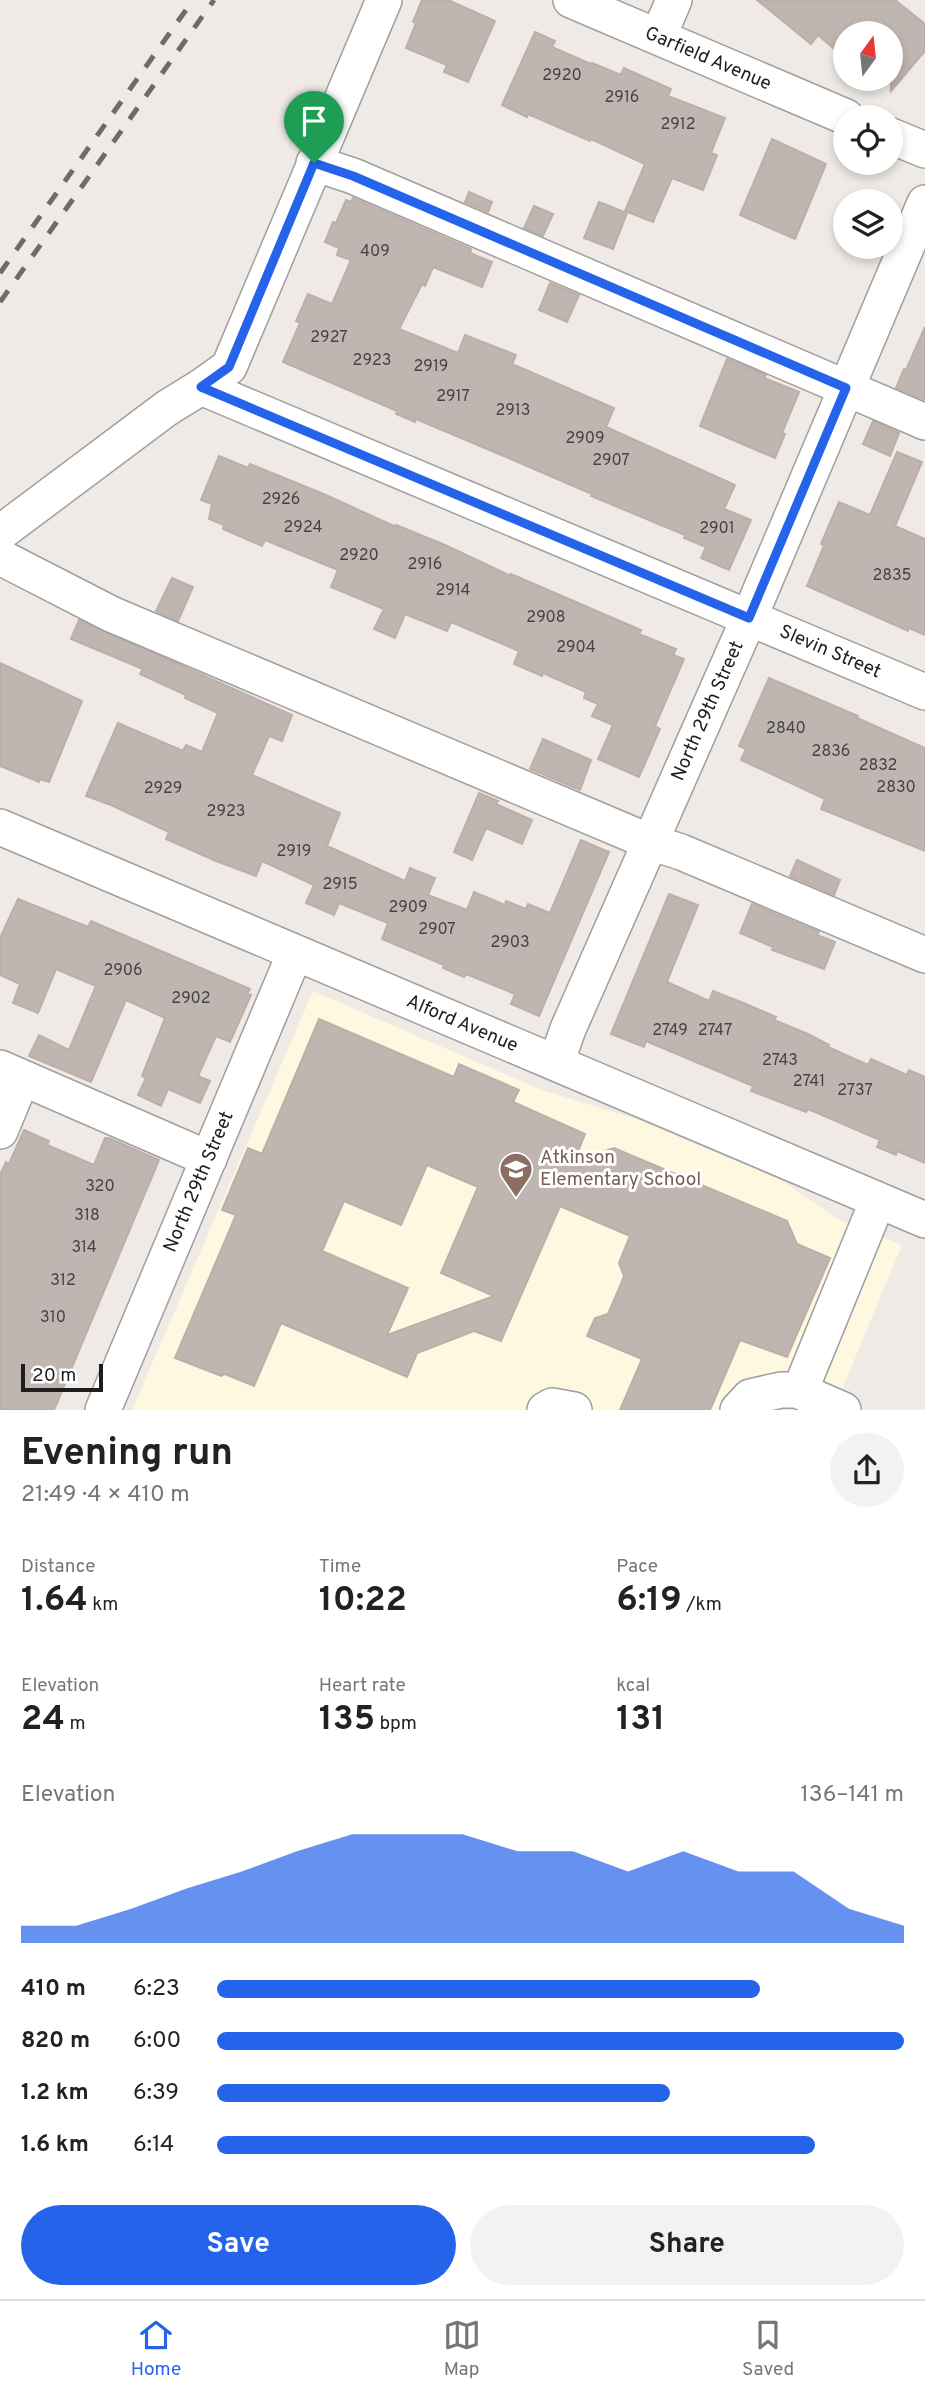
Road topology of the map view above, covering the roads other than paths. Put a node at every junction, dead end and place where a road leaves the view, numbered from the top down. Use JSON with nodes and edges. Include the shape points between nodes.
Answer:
{"nodes":[{"id":1,"x":384,"y":0,"type":"edge"},
{"id":2,"x":570,"y":0,"type":"edge"},
{"id":3,"x":674,"y":0,"type":"edge"},
{"id":4,"x":658,"y":37,"type":"junction"},
{"id":5,"x":833,"y":111,"type":"edge"},
{"id":6,"x":903,"y":141,"type":"edge"},
{"id":7,"x":925,"y":150,"type":"edge"},
{"id":8,"x":314,"y":163,"type":"junction"},
{"id":9,"x":925,"y":203,"type":"edge"},
{"id":10,"x":201,"y":387,"type":"junction"},
{"id":11,"x":846,"y":388,"type":"junction"},
{"id":12,"x":925,"y":422,"type":"edge"},
{"id":13,"x":0,"y":533,"type":"edge"},
{"id":14,"x":0,"y":556,"type":"edge"},
{"id":15,"x":749,"y":618,"type":"junction"},
{"id":16,"x":925,"y":692,"type":"edge"},
{"id":17,"x":0,"y":827,"type":"edge"},
{"id":18,"x":650,"y":842,"type":"junction"},
{"id":19,"x":295,"y":953,"type":"junction"},
{"id":20,"x":925,"y":955,"type":"edge"},
{"id":21,"x":556,"y":1063,"type":"junction"},
{"id":22,"x":11,"y":1073,"type":"edge"},
{"id":23,"x":0,"y":1131,"type":"edge"},
{"id":24,"x":209,"y":1159,"type":"junction"},
{"id":25,"x":878,"y":1200,"type":"junction"},
{"id":26,"x":925,"y":1220,"type":"edge"},
{"id":27,"x":797,"y":1390,"type":"junction"},
{"id":28,"x":103,"y":1410,"type":"edge"},
{"id":29,"x":545,"y":1410,"type":"edge"},
{"id":30,"x":574,"y":1410,"type":"edge"},
{"id":31,"x":738,"y":1410,"type":"edge"},
{"id":32,"x":843,"y":1410,"type":"edge"}],
"edges":[{"from":1,"to":8,"type":"street"},
{"from":2,"to":4,"type":"street","name":"Garfield Avenue"},
{"from":3,"to":4,"type":"street"},
{"from":4,"to":5,"type":"street","name":"Garfield Avenue"},
{"from":6,"to":7,"type":"street"},
{"from":8,"to":10,"type":"street","via":[[229,367]]},
{"from":8,"to":11,"type":"street"},
{"from":9,"to":11,"type":"street","name":"North 29th Street"},
{"from":10,"to":13,"type":"street"},
{"from":10,"to":15,"type":"street","name":"Slevin Street"},
{"from":11,"to":12,"type":"street"},
{"from":11,"to":15,"type":"street","name":"North 29th Street"},
{"from":14,"to":18,"type":"street","via":[[111,614]]},
{"from":15,"to":16,"type":"street","name":"Slevin Street"},
{"from":15,"to":18,"type":"street","name":"North 29th Street"},
{"from":17,"to":19,"type":"street","name":"Alford Avenue"},
{"from":18,"to":20,"type":"street"},
{"from":18,"to":21,"type":"street","name":"North 29th Street"},
{"from":19,"to":21,"type":"street","name":"Alford Avenue"},
{"from":19,"to":24,"type":"street","name":"North 29th Street"},
{"from":21,"to":25,"type":"street","name":"Alford Avenue"},
{"from":22,"to":23,"type":"street"},
{"from":22,"to":24,"type":"street"},
{"from":24,"to":28,"type":"street","name":"North 29th Street"},
{"from":25,"to":26,"type":"street","name":"Alford Avenue"},
{"from":25,"to":27,"type":"street"},
{"from":27,"to":31,"type":"street","via":[[750,1397]]},
{"from":27,"to":32,"type":"street"},
{"from":29,"to":30,"type":"street","via":[[552,1406]]}]}
